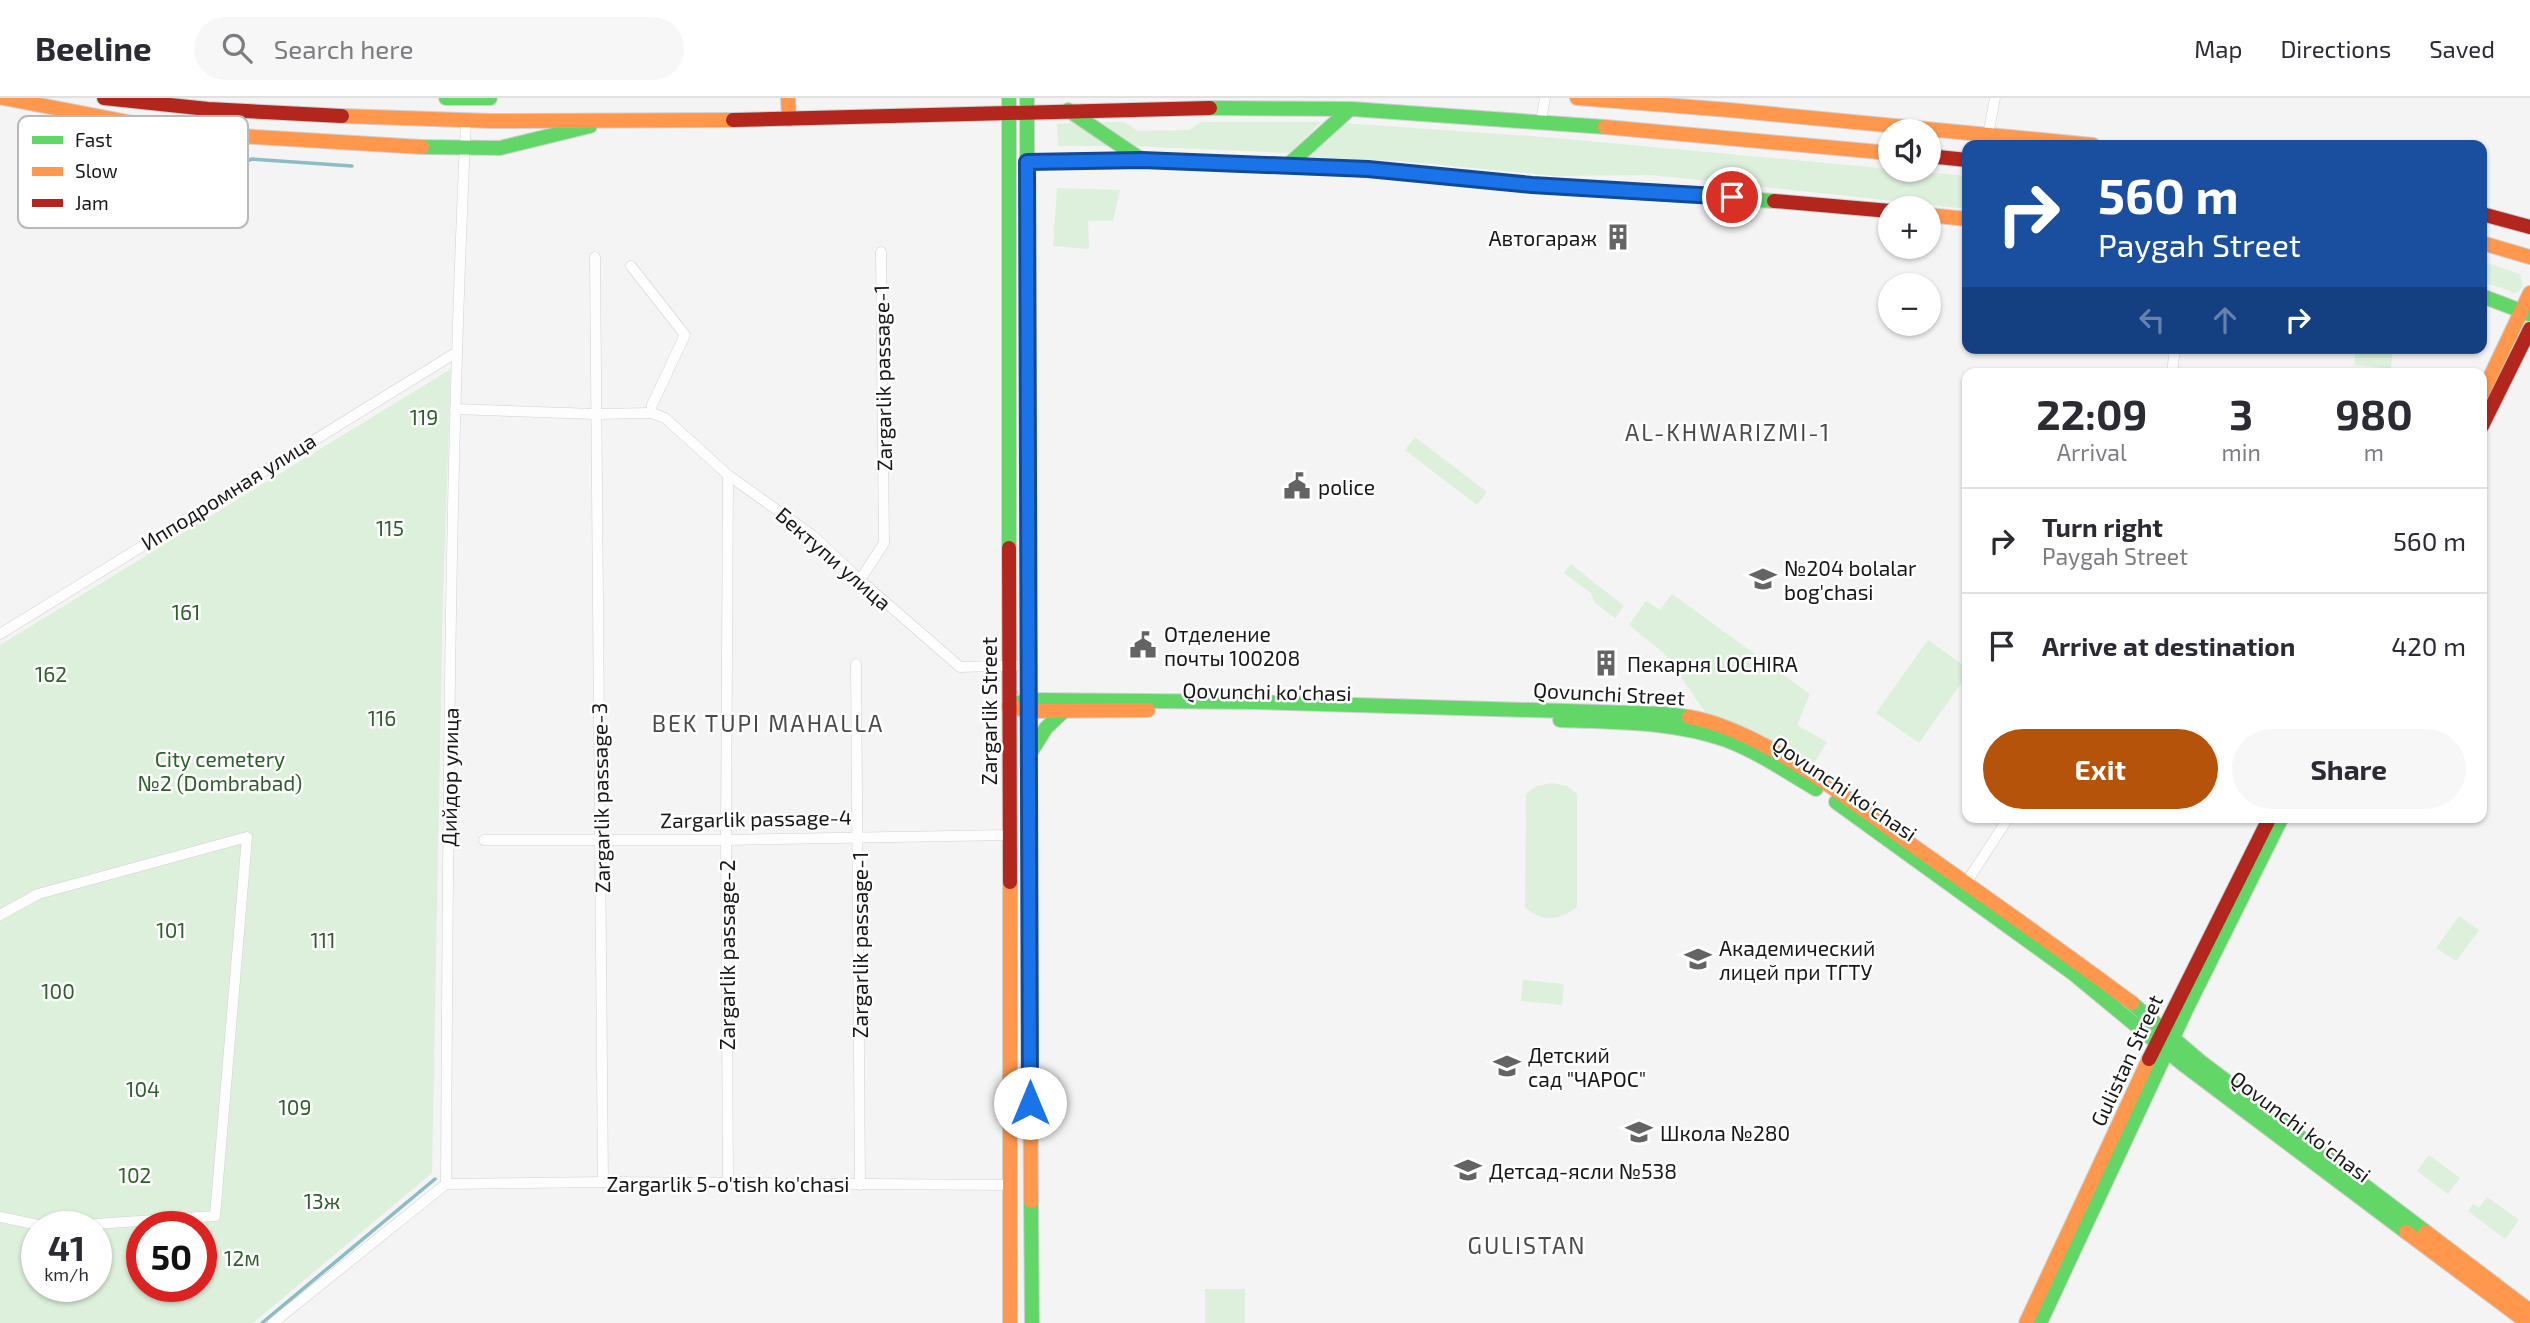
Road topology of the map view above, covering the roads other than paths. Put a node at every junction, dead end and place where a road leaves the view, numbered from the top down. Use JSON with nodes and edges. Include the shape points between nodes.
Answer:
{"nodes":[{"id":1,"x":3,"y":98,"type":"edge"},
{"id":2,"x":104,"y":98,"type":"edge"},
{"id":3,"x":446,"y":98,"type":"edge"},
{"id":4,"x":466,"y":98,"type":"edge"},
{"id":5,"x":490,"y":98,"type":"edge"},
{"id":6,"x":788,"y":98,"type":"edge"},
{"id":7,"x":1545,"y":98,"type":"edge"},
{"id":8,"x":1577,"y":98,"type":"edge"},
{"id":9,"x":1995,"y":98,"type":"edge"},
{"id":10,"x":1009,"y":105,"type":"edge"},
{"id":11,"x":1027,"y":105,"type":"edge"},
{"id":12,"x":1350,"y":109,"type":"junction"},
{"id":13,"x":1068,"y":110,"type":"junction"},
{"id":14,"x":97,"y":116,"type":"edge"},
{"id":15,"x":789,"y":119,"type":"junction"},
{"id":16,"x":1541,"y":121,"type":"junction"},
{"id":17,"x":466,"y":122,"type":"junction"},
{"id":18,"x":602,"y":123,"type":"junction"},
{"id":19,"x":1988,"y":135,"type":"junction"},
{"id":20,"x":248,"y":136,"type":"edge"},
{"id":21,"x":2040,"y":140,"type":"edge"},
{"id":22,"x":465,"y":149,"type":"junction"},
{"id":23,"x":1878,"y":152,"type":"edge"},
{"id":24,"x":1941,"y":157,"type":"edge"},
{"id":25,"x":1962,"y":159,"type":"edge"},
{"id":26,"x":1142,"y":160,"type":"junction"},
{"id":27,"x":1027,"y":162,"type":"junction"},
{"id":28,"x":1287,"y":166,"type":"junction"},
{"id":29,"x":1878,"y":210,"type":"edge"},
{"id":30,"x":2487,"y":215,"type":"edge"},
{"id":31,"x":1941,"y":216,"type":"edge"},
{"id":32,"x":1962,"y":218,"type":"edge"},
{"id":33,"x":2530,"y":228,"type":"edge"},
{"id":34,"x":2487,"y":244,"type":"edge"},
{"id":35,"x":881,"y":252,"type":"dead end"},
{"id":36,"x":595,"y":257,"type":"dead end"},
{"id":37,"x":2530,"y":257,"type":"edge"},
{"id":38,"x":631,"y":266,"type":"dead end"},
{"id":39,"x":2530,"y":293,"type":"edge"},
{"id":40,"x":2487,"y":298,"type":"edge"},
{"id":41,"x":2526,"y":312,"type":"edge"},
{"id":42,"x":2530,"y":329,"type":"edge"},
{"id":43,"x":457,"y":352,"type":"junction"},
{"id":44,"x":2487,"y":385,"type":"edge"},
{"id":45,"x":455,"y":409,"type":"junction"},
{"id":46,"x":651,"y":413,"type":"junction"},
{"id":47,"x":596,"y":414,"type":"junction"},
{"id":48,"x":2487,"y":416,"type":"edge"},
{"id":49,"x":729,"y":475,"type":"junction"},
{"id":50,"x":860,"y":580,"type":"junction"},
{"id":51,"x":0,"y":634,"type":"edge"},
{"id":52,"x":856,"y":664,"type":"dead end"},
{"id":53,"x":1009,"y":665,"type":"junction"},
{"id":54,"x":1028,"y":665,"type":"junction"},
{"id":55,"x":1009,"y":706,"type":"junction"},
{"id":56,"x":1028,"y":706,"type":"junction"},
{"id":57,"x":1065,"y":710,"type":"junction"},
{"id":58,"x":1028,"y":756,"type":"junction"},
{"id":59,"x":2006,"y":823,"type":"edge"},
{"id":60,"x":2267,"y":823,"type":"edge"},
{"id":61,"x":2279,"y":823,"type":"edge"},
{"id":62,"x":1009,"y":835,"type":"junction"},
{"id":63,"x":1029,"y":835,"type":"junction"},
{"id":64,"x":859,"y":837,"type":"junction"},
{"id":65,"x":484,"y":840,"type":"dead end"},
{"id":66,"x":600,"y":840,"type":"junction"},
{"id":67,"x":726,"y":840,"type":"junction"},
{"id":68,"x":1963,"y":887,"type":"junction"},
{"id":69,"x":0,"y":915,"type":"edge"},
{"id":70,"x":2165,"y":1040,"type":"junction"},
{"id":71,"x":603,"y":1182,"type":"junction"},
{"id":72,"x":446,"y":1184,"type":"junction"},
{"id":73,"x":728,"y":1184,"type":"junction"},
{"id":74,"x":860,"y":1185,"type":"junction"},
{"id":75,"x":1010,"y":1185,"type":"junction"},
{"id":76,"x":1031,"y":1185,"type":"junction"},
{"id":77,"x":0,"y":1217,"type":"edge"},
{"id":78,"x":21,"y":1221,"type":"edge"},
{"id":79,"x":112,"y":1223,"type":"edge"},
{"id":80,"x":1031,"y":1282,"type":"junction"},
{"id":81,"x":1010,"y":1283,"type":"junction"},
{"id":82,"x":1010,"y":1298,"type":"junction"},
{"id":83,"x":1032,"y":1298,"type":"junction"},
{"id":84,"x":2530,"y":1311,"type":"edge"},
{"id":85,"x":273,"y":1323,"type":"edge"},
{"id":86,"x":1010,"y":1323,"type":"edge"},
{"id":87,"x":1032,"y":1323,"type":"edge"},
{"id":88,"x":2026,"y":1323,"type":"edge"},
{"id":89,"x":2040,"y":1323,"type":"edge"},
{"id":90,"x":2528,"y":1323,"type":"edge"}],
"edges":[{"from":1,"to":14,"type":"main road"},
{"from":2,"to":17,"type":"main road","via":[[172,108]]},
{"from":3,"to":4,"type":"main road"},
{"from":4,"to":5,"type":"main road"},
{"from":4,"to":17,"type":"main road"},
{"from":6,"to":15,"type":"main road"},
{"from":7,"to":16,"type":"street"},
{"from":8,"to":19,"type":"main road"},
{"from":9,"to":19,"type":"street"},
{"from":10,"to":11,"type":"main road"},
{"from":10,"to":15,"type":"main road"},
{"from":10,"to":53,"type":"main road","name":"Zargarlik Street"},
{"from":11,"to":13,"type":"main road"},
{"from":11,"to":27,"type":"main road","name":"Zargarlik Street"},
{"from":12,"to":13,"type":"main road"},
{"from":12,"to":16,"type":"main road"},
{"from":12,"to":28,"type":"main road"},
{"from":13,"to":26,"type":"main road"},
{"from":15,"to":18,"type":"main road"},
{"from":16,"to":23,"type":"main road"},
{"from":17,"to":18,"type":"main road"},
{"from":17,"to":22,"type":"street","name":"Дийдор улица"},
{"from":18,"to":22,"type":"main road","via":[[500,148]]},
{"from":19,"to":21,"type":"main road"},
{"from":20,"to":22,"type":"main road"},
{"from":22,"to":43,"type":"street","name":"Дийдор улица"},
{"from":24,"to":25,"type":"main road"},
{"from":26,"to":27,"type":"main road"},
{"from":26,"to":28,"type":"main road"},
{"from":27,"to":54,"type":"main road","name":"Zargarlik Street"},
{"from":28,"to":29,"type":"main road"},
{"from":30,"to":33,"type":"main road"},
{"from":31,"to":32,"type":"main road"},
{"from":34,"to":37,"type":"main road"},
{"from":35,"to":50,"type":"street","name":"Zargarlik passage-1","via":[[884,543]]},
{"from":36,"to":47,"type":"street","name":"Zargarlik passage-3"},
{"from":38,"to":46,"type":"street","via":[[685,335]]},
{"from":39,"to":41,"type":"main road"},
{"from":40,"to":41,"type":"main road"},
{"from":41,"to":44,"type":"main road"},
{"from":42,"to":48,"type":"main road"},
{"from":43,"to":45,"type":"street","name":"Дийдор улица"},
{"from":43,"to":51,"type":"street","name":"Ипподромная улица"},
{"from":45,"to":47,"type":"street"},
{"from":45,"to":72,"type":"street","name":"Дийдор улица"},
{"from":46,"to":47,"type":"street"},
{"from":46,"to":49,"type":"street","name":"Бектупи улица","via":[[665,418]]},
{"from":47,"to":66,"type":"street","name":"Zargarlik passage-3"},
{"from":49,"to":50,"type":"street","name":"Бектупи улица","via":[[812,535]]},
{"from":49,"to":67,"type":"street","name":"Zargarlik passage-2"},
{"from":50,"to":53,"type":"street","name":"Бектупи улица","via":[[960,667]]},
{"from":52,"to":64,"type":"street","name":"Zargarlik passage-1"},
{"from":53,"to":54,"type":"street","name":"Бектупи улица"},
{"from":53,"to":55,"type":"main road","name":"Zargarlik Street"},
{"from":54,"to":56,"type":"main road","name":"Zargarlik Street"},
{"from":55,"to":56,"type":"main road","name":"Qovunchi ko'chasi"},
{"from":55,"to":62,"type":"main road","name":"Zargarlik Street"},
{"from":56,"to":57,"type":"main road","name":"Qovunchi ko'chasi"},
{"from":56,"to":58,"type":"main road","name":"Zargarlik Street"},
{"from":56,"to":68,"type":"main road","name":"Qovunchi Street","via":[[1308,703],[1693,718],[1734,730],[1833,789]]},
{"from":57,"to":58,"type":"main road","via":[[1046,728]]},
{"from":57,"to":68,"type":"main road","name":"Qovunchi ko'chasi","via":[[1507,717],[1695,730],[1744,748],[1806,783]]},
{"from":58,"to":63,"type":"main road","name":"Zargarlik Street"},
{"from":59,"to":68,"type":"street"},
{"from":60,"to":70,"type":"main road","name":"Gulistan Street"},
{"from":61,"to":70,"type":"main road","name":"Gulistan Street"},
{"from":62,"to":63,"type":"main road","name":"Zargarlik passage-4"},
{"from":62,"to":64,"type":"street","name":"Zargarlik passage-4"},
{"from":62,"to":75,"type":"main road","name":"Zargarlik Street"},
{"from":63,"to":76,"type":"main road","name":"Zargarlik Street"},
{"from":64,"to":67,"type":"street","name":"Zargarlik passage-4"},
{"from":64,"to":74,"type":"street","name":"Zargarlik passage-1"},
{"from":65,"to":66,"type":"street","name":"Zargarlik passage-4"},
{"from":66,"to":67,"type":"street","name":"Zargarlik passage-4"},
{"from":66,"to":71,"type":"street","name":"Zargarlik passage-3"},
{"from":67,"to":73,"type":"street","name":"Zargarlik passage-2"},
{"from":68,"to":70,"type":"main road","name":"Qovunchi ko'chasi"},
{"from":69,"to":79,"type":"street","via":[[38,894],[247,837],[215,1216]]},
{"from":70,"to":84,"type":"main road","name":"Qovunchi ko'chasi","via":[[2201,1062]]},
{"from":70,"to":88,"type":"main road","name":"Gulistan Street"},
{"from":70,"to":89,"type":"main road","name":"Gulistan Street"},
{"from":70,"to":90,"type":"main road","name":"Qovunchi ko'chasi"},
{"from":71,"to":72,"type":"street","name":"Zargarlik 5-o'tish ko'chasi"},
{"from":71,"to":73,"type":"street","name":"Zargarlik 5-o'tish ko'chasi"},
{"from":72,"to":85,"type":"street"},
{"from":73,"to":74,"type":"street","name":"Zargarlik 5-o'tish ko'chasi"},
{"from":74,"to":75,"type":"street","name":"Zargarlik 5-o'tish ko'chasi"},
{"from":75,"to":76,"type":"main road"},
{"from":75,"to":81,"type":"main road","name":"Zargarlik Street"},
{"from":76,"to":80,"type":"main road","name":"Zargarlik Street"},
{"from":77,"to":78,"type":"street"},
{"from":80,"to":81,"type":"main road"},
{"from":80,"to":83,"type":"main road","name":"Zargarlik Street"},
{"from":81,"to":82,"type":"main road","name":"Zargarlik Street"},
{"from":82,"to":83,"type":"main road"},
{"from":82,"to":86,"type":"main road","name":"Zargarlik Street"},
{"from":83,"to":87,"type":"main road","name":"Zargarlik Street"}]}
